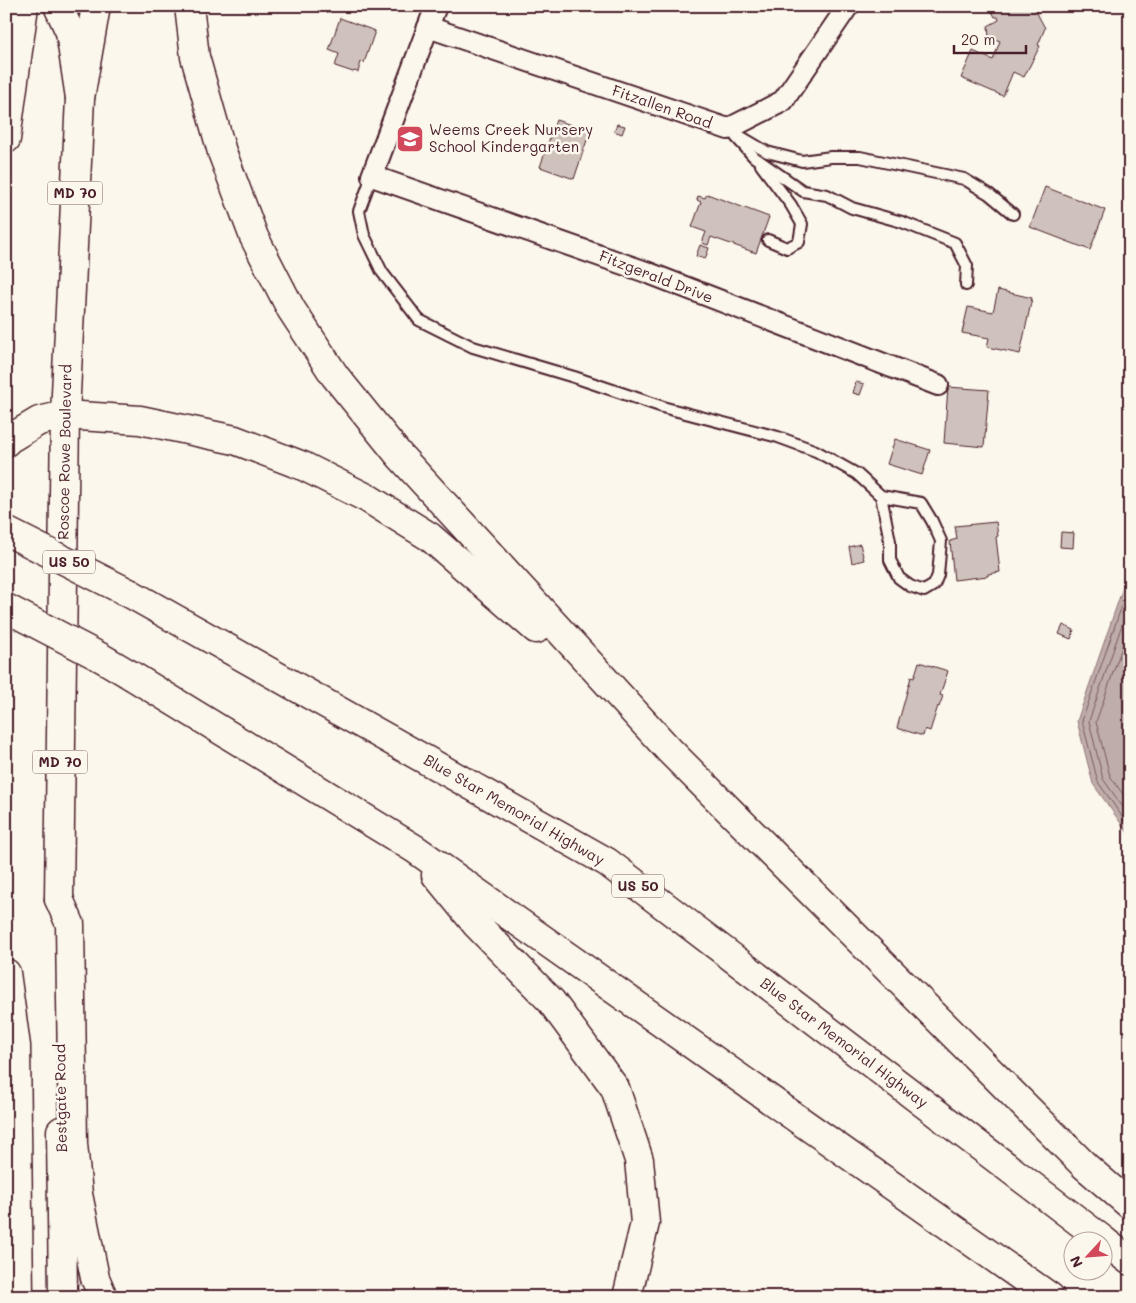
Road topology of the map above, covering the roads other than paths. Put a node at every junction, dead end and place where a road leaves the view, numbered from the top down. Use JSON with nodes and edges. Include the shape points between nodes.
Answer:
{"nodes":[{"id":1,"x":24,"y":6,"type":"edge"},
{"id":2,"x":58,"y":6,"type":"edge"},
{"id":3,"x":96,"y":6,"type":"edge"},
{"id":4,"x":189,"y":6,"type":"edge"},
{"id":5,"x":436,"y":6,"type":"edge"},
{"id":6,"x":848,"y":6,"type":"edge"},
{"id":7,"x":428,"y":28,"type":"junction"},
{"id":8,"x":80,"y":98,"type":"junction"},
{"id":9,"x":728,"y":129,"type":"junction"},
{"id":10,"x":6,"y":139,"type":"edge"},
{"id":11,"x":754,"y":157,"type":"junction"},
{"id":12,"x":372,"y":176,"type":"junction"},
{"id":13,"x":1014,"y":214,"type":"dead end"},
{"id":14,"x":768,"y":240,"type":"dead end"},
{"id":15,"x":966,"y":285,"type":"dead end"},
{"id":16,"x":938,"y":385,"type":"dead end"},
{"id":17,"x":65,"y":415,"type":"junction"},
{"id":18,"x":6,"y":442,"type":"edge"},
{"id":19,"x":881,"y":496,"type":"junction"},
{"id":20,"x":6,"y":531,"type":"edge"},
{"id":21,"x":6,"y":608,"type":"edge"},
{"id":22,"x":670,"y":751,"type":"junction"},
{"id":23,"x":415,"y":849,"type":"junction"},
{"id":24,"x":59,"y":899,"type":"junction"},
{"id":25,"x":6,"y":973,"type":"edge"},
{"id":26,"x":1130,"y":1205,"type":"edge"},
{"id":27,"x":1089,"y":1230,"type":"edge"},
{"id":28,"x":1114,"y":1249,"type":"edge"},
{"id":29,"x":1130,"y":1261,"type":"edge"},
{"id":30,"x":19,"y":1297,"type":"edge"},
{"id":31,"x":63,"y":1297,"type":"edge"},
{"id":32,"x":103,"y":1297,"type":"edge"},
{"id":33,"x":627,"y":1297,"type":"edge"},
{"id":34,"x":1050,"y":1297,"type":"edge"}],
"edges":[{"from":1,"to":10,"type":"main road"},
{"from":2,"to":8,"type":"main road","via":[[70,32]]},
{"from":3,"to":8,"type":"main road","name":"Roscoe Rowe Boulevard","number":"MD 70"},
{"from":4,"to":22,"type":"main road","via":[[195,57],[222,152],[254,237],[291,309],[335,376],[399,455]]},
{"from":5,"to":7,"type":"street"},
{"from":6,"to":9,"type":"street","name":"Fitzallen Road","via":[[783,101]]},
{"from":7,"to":9,"type":"street","name":"Fitzallen Road"},
{"from":7,"to":12,"type":"street"},
{"from":8,"to":17,"type":"main road","name":"Roscoe Rowe Boulevard","number":"MD 70"},
{"from":9,"to":11,"type":"lane"},
{"from":9,"to":13,"type":"lane","via":[[768,152],[802,161],[860,157],[964,179]]},
{"from":11,"to":14,"type":"lane","via":[[802,224],[799,242],[787,248]]},
{"from":11,"to":15,"type":"lane","via":[[803,191],[827,194],[852,208],[902,222],[955,243],[967,266]]},
{"from":12,"to":16,"type":"street","name":"Fitzgerald Drive","via":[[646,272]]},
{"from":12,"to":19,"type":"lane","via":[[359,211],[364,235],[382,272],[419,320],[473,347],[666,408],[778,436],[816,451],[857,474]]},
{"from":17,"to":18,"type":"main road","via":[[39,421]]},
{"from":17,"to":22,"type":"main road","via":[[140,420],[235,440],[303,466],[369,499],[430,537]]},
{"from":17,"to":24,"type":"main road","name":"Roscoe Rowe Boulevard","number":"MD 70"},
{"from":19,"to":19,"type":"lane","via":[[921,503],[932,521],[941,541],[938,575],[934,584],[924,591],[899,578],[890,560],[890,541]]},
{"from":20,"to":27,"type":"main road","name":"Blue Star Memorial Highway","number":"US 50","bridge":true,"via":[[131,594],[606,862]]},
{"from":21,"to":23,"type":"main road","bridge":true,"via":[[102,658]]},
{"from":22,"to":26,"type":"main road","via":[[1085,1166]]},
{"from":23,"to":33,"type":"main road","via":[[476,924],[551,1001],[614,1088],[639,1160],[645,1223]]},
{"from":23,"to":34,"type":"main road"},
{"from":24,"to":31,"type":"main road","name":"Bestgate Road","number":"MD 70"},
{"from":24,"to":32,"type":"main road","via":[[70,924],[73,1144],[78,1194],[95,1278]]},
{"from":25,"to":30,"type":"main road","via":[[16,1046]]},
{"from":28,"to":29,"type":"main road","name":"Blue Star Memorial Highway","number":"US 50"}]}
